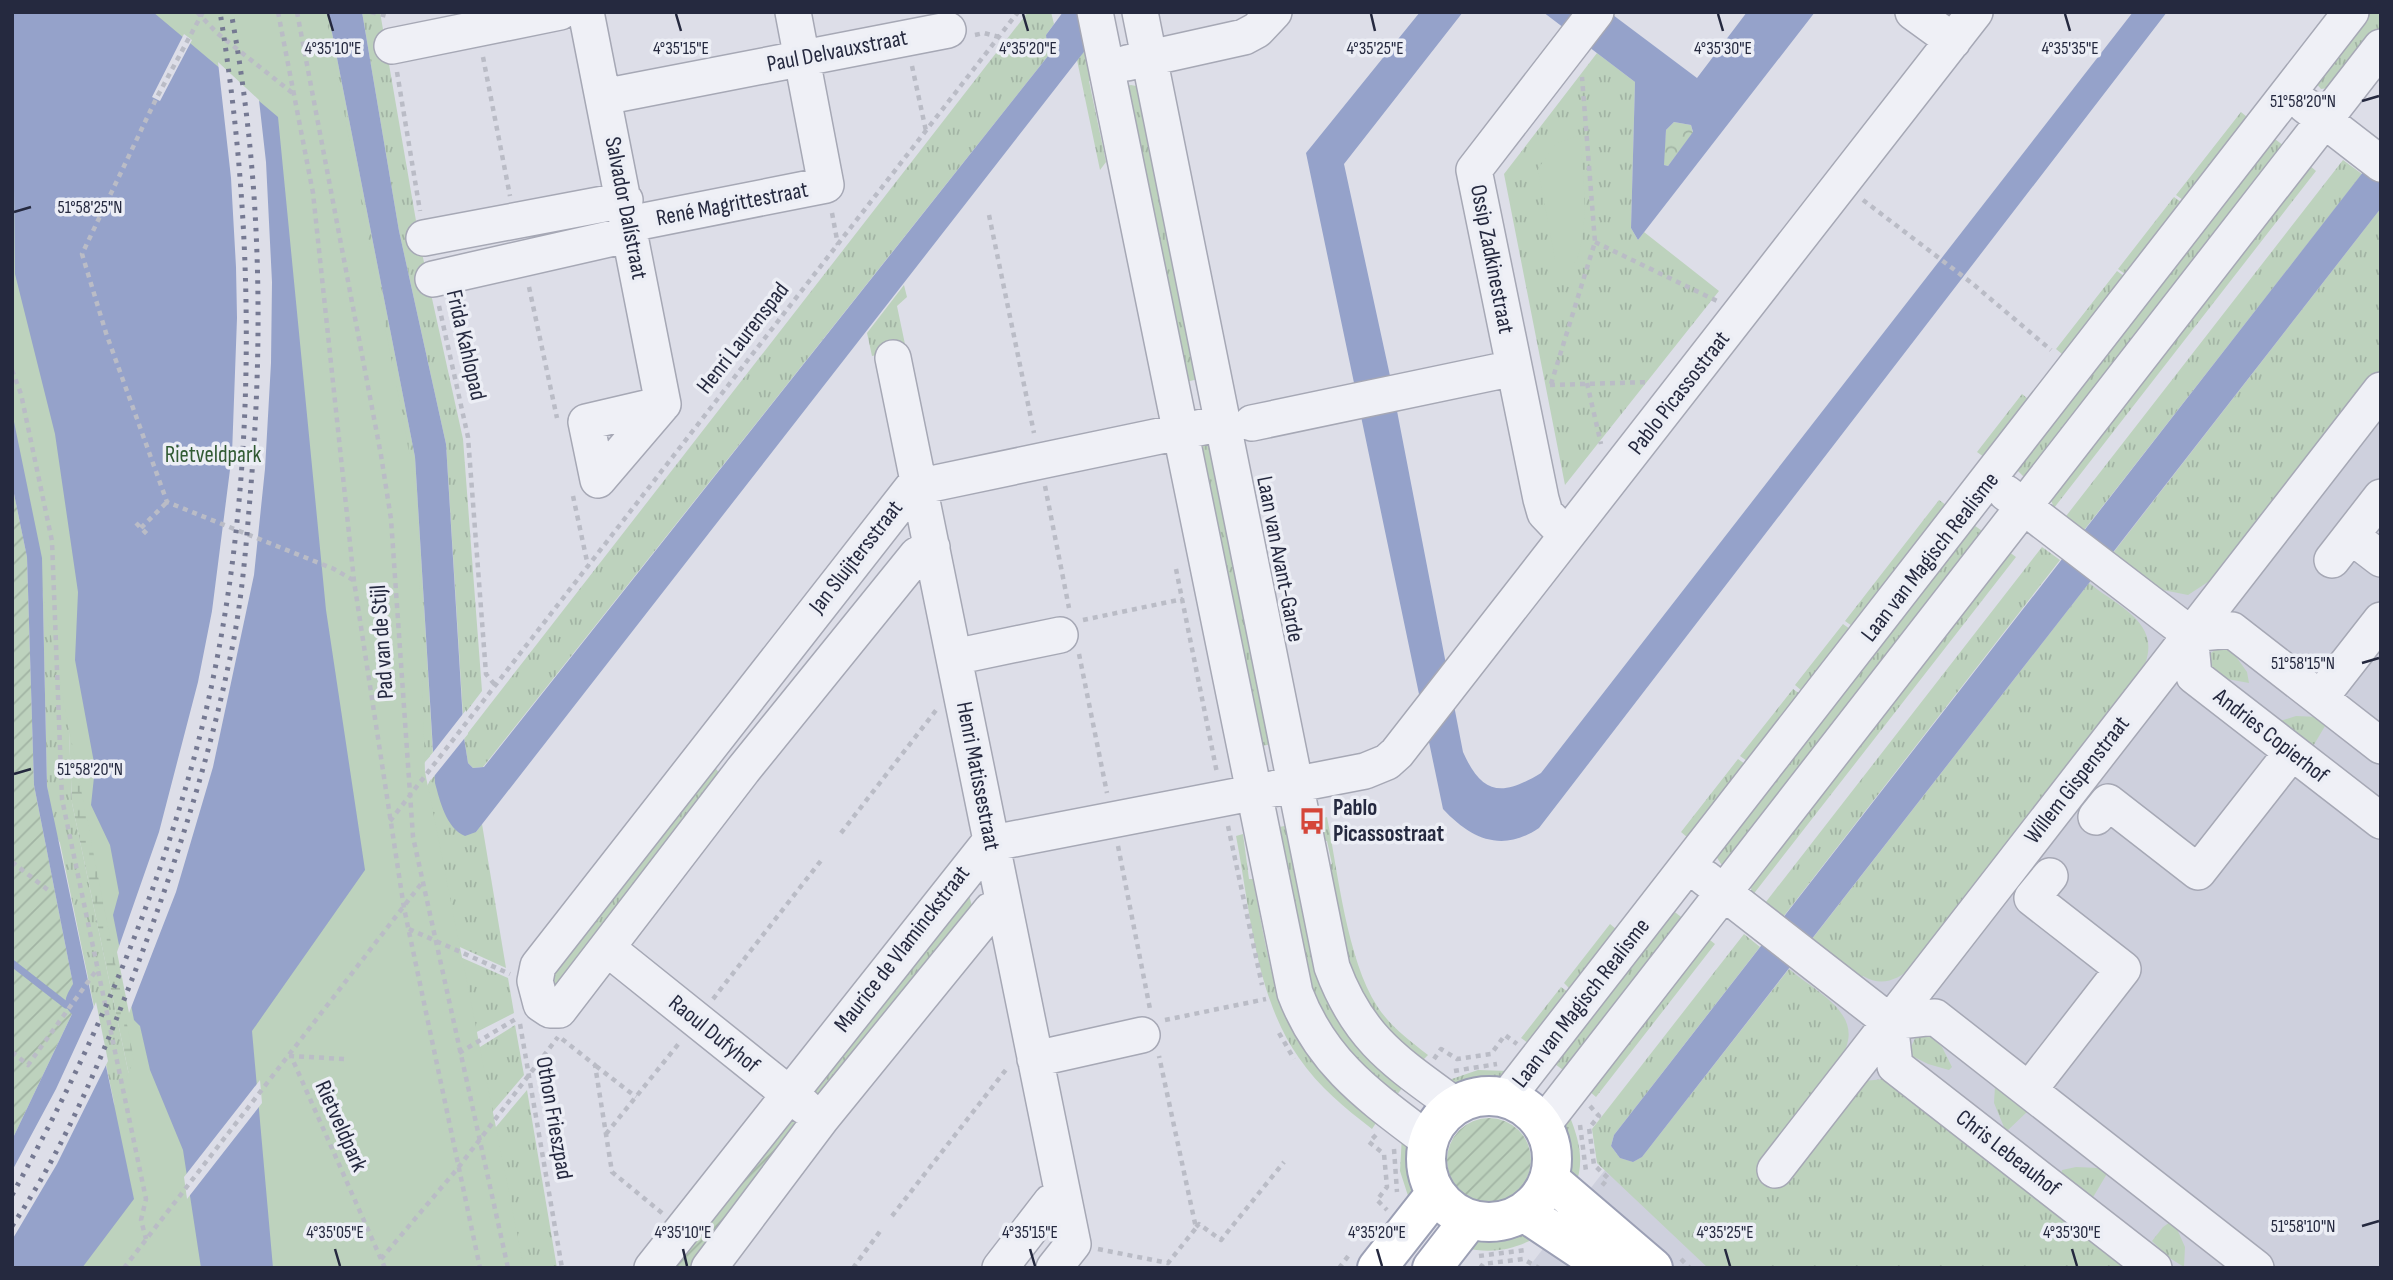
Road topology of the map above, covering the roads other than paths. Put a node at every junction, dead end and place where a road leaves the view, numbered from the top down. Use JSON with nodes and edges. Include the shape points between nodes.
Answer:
{"nodes":[{"id":1,"x":561,"y":12,"type":"edge"},
{"id":2,"x":586,"y":12,"type":"edge"},
{"id":3,"x":793,"y":12,"type":"edge"},
{"id":4,"x":1140,"y":12,"type":"edge"},
{"id":5,"x":1274,"y":12,"type":"edge"},
{"id":6,"x":1596,"y":12,"type":"edge"},
{"id":7,"x":1913,"y":12,"type":"edge"},
{"id":8,"x":1975,"y":12,"type":"edge"},
{"id":9,"x":2351,"y":12,"type":"edge"},
{"id":10,"x":386,"y":22,"type":"edge"},
{"id":11,"x":948,"y":30,"type":"dead end"},
{"id":12,"x":1101,"y":39,"type":"edge"},
{"id":13,"x":1953,"y":41,"type":"junction"},
{"id":14,"x":2381,"y":47,"type":"edge"},
{"id":15,"x":802,"y":58,"type":"junction"},
{"id":16,"x":1149,"y":58,"type":"junction"},
{"id":17,"x":2288,"y":92,"type":"junction"},
{"id":18,"x":603,"y":97,"type":"junction"},
{"id":19,"x":2324,"y":121,"type":"junction"},
{"id":20,"x":2370,"y":156,"type":"edge"},
{"id":21,"x":628,"y":219,"type":"junction"},
{"id":22,"x":425,"y":238,"type":"road end"},
{"id":23,"x":433,"y":279,"type":"road end"},
{"id":24,"x":893,"y":358,"type":"dead end"},
{"id":25,"x":1527,"y":381,"type":"junction"},
{"id":26,"x":2381,"y":390,"type":"edge"},
{"id":27,"x":663,"y":404,"type":"dead end"},
{"id":28,"x":1237,"y":423,"type":"junction"},
{"id":29,"x":1180,"y":432,"type":"junction"},
{"id":30,"x":1990,"y":480,"type":"junction"},
{"id":31,"x":919,"y":485,"type":"junction"},
{"id":32,"x":2381,"y":497,"type":"edge"},
{"id":33,"x":2023,"y":506,"type":"junction"},
{"id":34,"x":1566,"y":535,"type":"junction"},
{"id":35,"x":932,"y":547,"type":"junction"},
{"id":36,"x":2381,"y":559,"type":"edge"},
{"id":37,"x":2381,"y":620,"type":"edge"},
{"id":38,"x":2190,"y":634,"type":"junction"},
{"id":39,"x":1069,"y":642,"type":"road end"},
{"id":40,"x":956,"y":669,"type":"junction"},
{"id":41,"x":2320,"y":698,"type":"junction"},
{"id":42,"x":710,"y":746,"type":"junction"},
{"id":43,"x":2381,"y":746,"type":"edge"},
{"id":44,"x":2292,"y":752,"type":"junction"},
{"id":45,"x":743,"y":770,"type":"junction"},
{"id":46,"x":1295,"y":785,"type":"junction"},
{"id":47,"x":1253,"y":793,"type":"junction"},
{"id":48,"x":2096,"y":817,"type":"dead end"},
{"id":49,"x":2381,"y":821,"type":"edge"},
{"id":50,"x":991,"y":842,"type":"junction"},
{"id":51,"x":1688,"y":866,"type":"junction"},
{"id":52,"x":2050,"y":876,"type":"dead end"},
{"id":53,"x":1724,"y":893,"type":"junction"},
{"id":54,"x":1004,"y":905,"type":"junction"},
{"id":55,"x":607,"y":948,"type":"junction"},
{"id":56,"x":1890,"y":1022,"type":"junction"},
{"id":57,"x":1147,"y":1029,"type":"road end"},
{"id":58,"x":1033,"y":1049,"type":"junction"},
{"id":59,"x":1456,"y":1088,"type":"junction"},
{"id":60,"x":2029,"y":1090,"type":"junction"},
{"id":61,"x":787,"y":1093,"type":"junction"},
{"id":62,"x":1506,"y":1099,"type":"junction"},
{"id":63,"x":821,"y":1119,"type":"junction"},
{"id":64,"x":1542,"y":1126,"type":"junction"},
{"id":65,"x":1429,"y":1141,"type":"junction"},
{"id":66,"x":1775,"y":1170,"type":"dead end"},
{"id":67,"x":1549,"y":1179,"type":"junction"},
{"id":68,"x":1436,"y":1193,"type":"junction"},
{"id":69,"x":1063,"y":1198,"type":"junction"},
{"id":70,"x":1524,"y":1212,"type":"junction"},
{"id":71,"x":1470,"y":1219,"type":"junction"},
{"id":72,"x":1064,"y":1256,"type":"edge"},
{"id":73,"x":652,"y":1268,"type":"edge"},
{"id":74,"x":709,"y":1268,"type":"edge"},
{"id":75,"x":1000,"y":1268,"type":"edge"},
{"id":76,"x":1377,"y":1268,"type":"edge"},
{"id":77,"x":1432,"y":1268,"type":"edge"},
{"id":78,"x":1608,"y":1268,"type":"edge"},
{"id":79,"x":1653,"y":1268,"type":"edge"},
{"id":80,"x":2154,"y":1268,"type":"edge"},
{"id":81,"x":2256,"y":1268,"type":"edge"}],
"edges":[{"from":1,"to":10,"type":"street","via":[[477,29]]},
{"from":2,"to":18,"type":"street","name":"Salvador Dalístraat"},
{"from":3,"to":15,"type":"street","name":"René Magrittestraat"},
{"from":4,"to":16,"type":"street","name":"Laan van Avant-Garde"},
{"from":5,"to":16,"type":"street","via":[[1258,30],[1244,37]]},
{"from":6,"to":25,"type":"street","name":"Ossip Zadkinestraat","via":[[1474,170]]},
{"from":7,"to":13,"type":"street"},
{"from":8,"to":13,"type":"street","name":"Pablo Picassostraat"},
{"from":9,"to":17,"type":"street","name":"Laan van Magisch Realisme"},
{"from":11,"to":15,"type":"street","name":"Paul Delvauxstraat"},
{"from":12,"to":16,"type":"street"},
{"from":12,"to":29,"type":"street"},
{"from":13,"to":34,"type":"street","name":"Pablo Picassostraat"},
{"from":14,"to":19,"type":"street","name":"Laan van Magisch Realisme"},
{"from":15,"to":18,"type":"street","name":"Paul Delvauxstraat"},
{"from":15,"to":21,"type":"street","name":"René Magrittestraat","via":[[826,185]]},
{"from":16,"to":28,"type":"street","name":"Laan van Avant-Garde"},
{"from":17,"to":19,"type":"street"},
{"from":17,"to":30,"type":"street","name":"Laan van Magisch Realisme"},
{"from":18,"to":21,"type":"street","name":"Salvador Dalístraat"},
{"from":19,"to":20,"type":"street"},
{"from":19,"to":33,"type":"street","name":"Laan van Magisch Realisme"},
{"from":21,"to":22,"type":"street","via":[[515,222]]},
{"from":21,"to":23,"type":"street","via":[[524,259]]},
{"from":21,"to":27,"type":"street","name":"Salvador Dalístraat"},
{"from":24,"to":31,"type":"street","name":"Henri Matissestraat"},
{"from":25,"to":28,"type":"street","name":"Jan Sluijtersstraat","via":[[1402,392]]},
{"from":25,"to":34,"type":"street","name":"Ossip Zadkinestraat","via":[[1545,513]]},
{"from":26,"to":38,"type":"street","name":"Willem Gispenstraat"},
{"from":28,"to":29,"type":"street","name":"Jan Sluijtersstraat"},
{"from":28,"to":46,"type":"street","name":"Laan van Avant-Garde"},
{"from":29,"to":31,"type":"street","name":"Jan Sluijtersstraat"},
{"from":29,"to":47,"type":"street"},
{"from":30,"to":33,"type":"street"},
{"from":30,"to":51,"type":"street","name":"Laan van Magisch Realisme"},
{"from":31,"to":35,"type":"street","name":"Henri Matissestraat"},
{"from":31,"to":42,"type":"street","name":"Jan Sluijtersstraat","via":[[905,494]]},
{"from":32,"to":36,"type":"street","via":[[2341,548]]},
{"from":33,"to":38,"type":"street"},
{"from":33,"to":53,"type":"street","name":"Laan van Magisch Realisme"},
{"from":34,"to":46,"type":"street","name":"Pablo Picassostraat","via":[[1387,762]]},
{"from":35,"to":40,"type":"street","name":"Henri Matissestraat"},
{"from":35,"to":45,"type":"street","name":"Jan Sluijtersstraat","via":[[917,555]]},
{"from":37,"to":41,"type":"street"},
{"from":38,"to":41,"type":"street","via":[[2232,630]]},
{"from":38,"to":44,"type":"street","name":"Andries Copierhof","via":[[2194,676]]},
{"from":38,"to":56,"type":"street","name":"Willem Gispenstraat"},
{"from":39,"to":40,"type":"street"},
{"from":40,"to":50,"type":"street","name":"Henri Matissestraat"},
{"from":41,"to":43,"type":"street"},
{"from":42,"to":45,"type":"street"},
{"from":42,"to":55,"type":"street","name":"Jan Sluijtersstraat","via":[[538,966],[532,1002]]},
{"from":44,"to":48,"type":"street","via":[[2198,872],[2108,802]]},
{"from":44,"to":49,"type":"street","name":"Andries Copierhof"},
{"from":45,"to":55,"type":"street","name":"Jan Sluijtersstraat"},
{"from":46,"to":47,"type":"street"},
{"from":46,"to":59,"type":"street","name":"Laan van Avant-Garde","via":[[1332,967],[1353,1014],[1377,1044]]},
{"from":47,"to":50,"type":"street"},
{"from":47,"to":65,"type":"street","via":[[1301,1011],[1340,1069]]},
{"from":50,"to":54,"type":"street","name":"Henri Matissestraat"},
{"from":50,"to":61,"type":"street","name":"Maurice de Vlaminckstraat"},
{"from":51,"to":53,"type":"street"},
{"from":51,"to":62,"type":"street","name":"Laan van Magisch Realisme"},
{"from":52,"to":60,"type":"street","via":[[2032,898],[2123,970]]},
{"from":53,"to":56,"type":"street"},
{"from":53,"to":64,"type":"street","name":"Laan van Magisch Realisme"},
{"from":54,"to":58,"type":"street","name":"Henri Matissestraat"},
{"from":54,"to":63,"type":"street","name":"Maurice de Vlaminckstraat","via":[[990,910]]},
{"from":55,"to":61,"type":"street","name":"Raoul Dufyhof"},
{"from":56,"to":60,"type":"street","via":[[1934,1017]]},
{"from":56,"to":66,"type":"street","name":"Willem Gispenstraat"},
{"from":56,"to":80,"type":"street","name":"Chris Lebeauhof","via":[[1895,1066]]},
{"from":57,"to":58,"type":"street"},
{"from":58,"to":69,"type":"street","name":"Henri Matissestraat"},
{"from":59,"to":62,"type":"main road"},
{"from":59,"to":65,"type":"main road"},
{"from":60,"to":81,"type":"street"},
{"from":61,"to":63,"type":"street","name":"Raoul Dufyhof"},
{"from":61,"to":73,"type":"street","name":"Maurice de Vlaminckstraat"},
{"from":62,"to":64,"type":"main road","via":[[1526,1109]]},
{"from":63,"to":74,"type":"street","name":"Maurice de Vlaminckstraat"},
{"from":64,"to":67,"type":"main road","via":[[1551,1146]]},
{"from":65,"to":68,"type":"main road","via":[[1427,1163]]},
{"from":67,"to":70,"type":"main road"},
{"from":67,"to":79,"type":"main road"},
{"from":68,"to":71,"type":"main road","via":[[1451,1209]]},
{"from":68,"to":76,"type":"main road"},
{"from":69,"to":72,"type":"street","name":"Henri Matissestraat"},
{"from":69,"to":75,"type":"street","via":[[1051,1202]]},
{"from":70,"to":71,"type":"main road","via":[[1492,1222]]},
{"from":70,"to":78,"type":"main road"},
{"from":71,"to":77,"type":"main road"}]}
